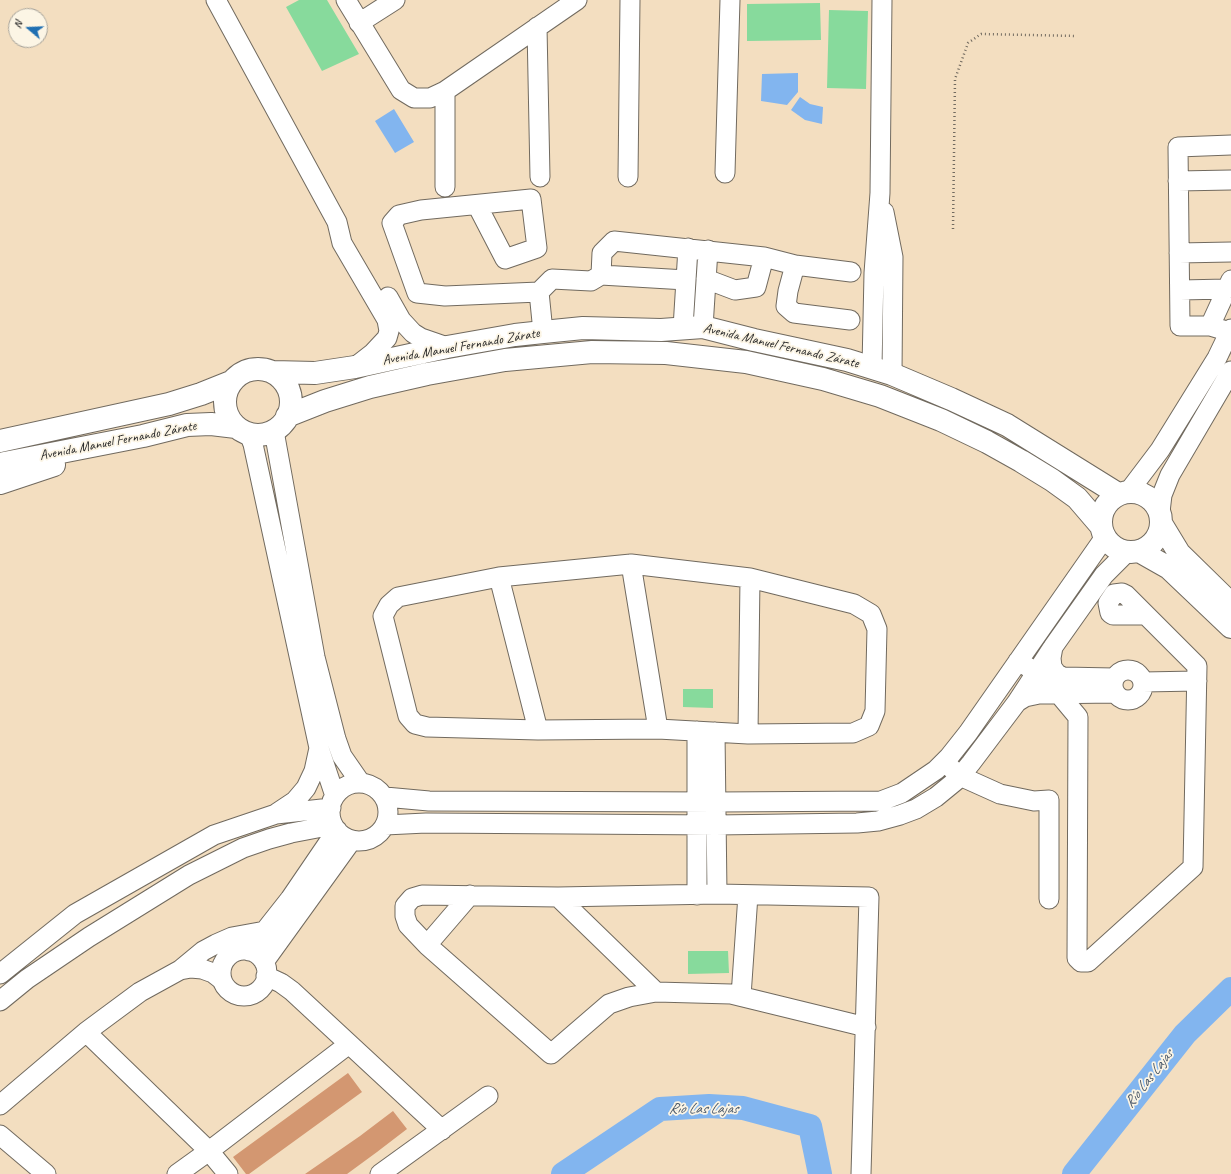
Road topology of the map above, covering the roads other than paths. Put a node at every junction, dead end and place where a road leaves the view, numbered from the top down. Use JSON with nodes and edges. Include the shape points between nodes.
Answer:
{"nodes":[{"id":1,"x":346,"y":0,"type":"edge"},
{"id":2,"x":395,"y":0,"type":"edge"},
{"id":3,"x":577,"y":0,"type":"edge"},
{"id":4,"x":630,"y":0,"type":"edge"},
{"id":5,"x":730,"y":0,"type":"edge"},
{"id":6,"x":882,"y":0,"type":"edge"},
{"id":7,"x":219,"y":1,"type":"edge"},
{"id":8,"x":359,"y":23,"type":"junction"},
{"id":9,"x":537,"y":27,"type":"junction"},
{"id":10,"x":445,"y":91,"type":"junction"},
{"id":11,"x":1231,"y":144,"type":"edge"},
{"id":12,"x":725,"y":173,"type":"dead end"},
{"id":13,"x":540,"y":177,"type":"dead end"},
{"id":14,"x":628,"y":177,"type":"dead end"},
{"id":15,"x":1231,"y":180,"type":"edge"},
{"id":16,"x":1178,"y":181,"type":"junction"},
{"id":17,"x":445,"y":187,"type":"dead end"},
{"id":18,"x":880,"y":193,"type":"junction"},
{"id":19,"x":477,"y":205,"type":"dead end"},
{"id":20,"x":688,"y":248,"type":"junction"},
{"id":21,"x":708,"y":250,"type":"junction"},
{"id":22,"x":1231,"y":252,"type":"edge"},
{"id":23,"x":1179,"y":253,"type":"junction"},
{"id":24,"x":764,"y":258,"type":"junction"},
{"id":25,"x":794,"y":265,"type":"junction"},
{"id":26,"x":851,"y":272,"type":"dead end"},
{"id":27,"x":601,"y":275,"type":"junction"},
{"id":28,"x":706,"y":279,"type":"junction"},
{"id":29,"x":686,"y":280,"type":"junction"},
{"id":30,"x":1229,"y":285,"type":"edge"},
{"id":31,"x":1180,"y":290,"type":"junction"},
{"id":32,"x":539,"y":292,"type":"junction"},
{"id":33,"x":850,"y":320,"type":"dead end"},
{"id":34,"x":395,"y":322,"type":"junction"},
{"id":35,"x":1210,"y":326,"type":"junction"},
{"id":36,"x":693,"y":328,"type":"junction"},
{"id":37,"x":1230,"y":330,"type":"edge"},
{"id":38,"x":542,"y":332,"type":"junction"},
{"id":39,"x":448,"y":347,"type":"junction"},
{"id":40,"x":355,"y":367,"type":"junction"},
{"id":41,"x":872,"y":367,"type":"junction"},
{"id":42,"x":1231,"y":371,"type":"edge"},
{"id":43,"x":273,"y":372,"type":"junction"},
{"id":44,"x":892,"y":374,"type":"junction"},
{"id":45,"x":231,"y":382,"type":"junction"},
{"id":46,"x":137,"y":412,"type":"junction"},
{"id":47,"x":281,"y":423,"type":"junction"},
{"id":48,"x":0,"y":429,"type":"edge"},
{"id":49,"x":242,"y":430,"type":"junction"},
{"id":50,"x":143,"y":436,"type":"junction"},
{"id":51,"x":0,"y":441,"type":"edge"},
{"id":52,"x":0,"y":464,"type":"edge"},
{"id":53,"x":0,"y":483,"type":"edge"},
{"id":54,"x":1124,"y":493,"type":"junction"},
{"id":55,"x":1161,"y":518,"type":"junction"},
{"id":56,"x":1103,"y":532,"type":"junction"},
{"id":57,"x":1133,"y":552,"type":"junction"},
{"id":58,"x":630,"y":564,"type":"junction"},
{"id":59,"x":499,"y":577,"type":"junction"},
{"id":60,"x":750,"y":578,"type":"junction"},
{"id":61,"x":1231,"y":604,"type":"edge"},
{"id":62,"x":1146,"y":615,"type":"dead end"},
{"id":63,"x":1231,"y":627,"type":"edge"},
{"id":64,"x":1053,"y":647,"type":"junction"},
{"id":65,"x":1018,"y":661,"type":"junction"},
{"id":66,"x":1036,"y":672,"type":"junction"},
{"id":67,"x":1197,"y":682,"type":"junction"},
{"id":68,"x":1114,"y":685,"type":"junction"},
{"id":69,"x":1058,"y":693,"type":"junction"},
{"id":70,"x":1017,"y":702,"type":"junction"},
{"id":71,"x":658,"y":729,"type":"junction"},
{"id":72,"x":538,"y":730,"type":"junction"},
{"id":73,"x":706,"y":731,"type":"junction"},
{"id":74,"x":748,"y":734,"type":"junction"},
{"id":75,"x":319,"y":748,"type":"junction"},
{"id":76,"x":944,"y":762,"type":"junction"},
{"id":77,"x":960,"y":776,"type":"junction"},
{"id":78,"x":360,"y":782,"type":"junction"},
{"id":79,"x":384,"y":797,"type":"junction"},
{"id":80,"x":697,"y":802,"type":"junction"},
{"id":81,"x":716,"y":802,"type":"junction"},
{"id":82,"x":276,"y":814,"type":"junction"},
{"id":83,"x":338,"y":820,"type":"junction"},
{"id":84,"x":385,"y":825,"type":"junction"},
{"id":85,"x":697,"y":825,"type":"junction"},
{"id":86,"x":716,"y":825,"type":"junction"},
{"id":87,"x":300,"y":832,"type":"junction"},
{"id":88,"x":313,"y":864,"type":"junction"},
{"id":89,"x":306,"y":889,"type":"junction"},
{"id":90,"x":717,"y":894,"type":"junction"},
{"id":91,"x":470,"y":895,"type":"junction"},
{"id":92,"x":697,"y":895,"type":"junction"},
{"id":93,"x":748,"y":895,"type":"junction"},
{"id":94,"x":618,"y":896,"type":"junction"},
{"id":95,"x":558,"y":897,"type":"junction"},
{"id":96,"x":1049,"y":899,"type":"dead end"},
{"id":97,"x":265,"y":931,"type":"junction"},
{"id":98,"x":596,"y":934,"type":"junction"},
{"id":99,"x":216,"y":944,"type":"junction"},
{"id":100,"x":427,"y":945,"type":"junction"},
{"id":101,"x":254,"y":960,"type":"junction"},
{"id":102,"x":180,"y":970,"type":"junction"},
{"id":103,"x":0,"y":974,"type":"edge"},
{"id":104,"x":222,"y":980,"type":"junction"},
{"id":105,"x":656,"y":992,"type":"junction"},
{"id":106,"x":741,"y":996,"type":"junction"},
{"id":107,"x":0,"y":1001,"type":"edge"},
{"id":108,"x":866,"y":1027,"type":"junction"},
{"id":109,"x":86,"y":1032,"type":"junction"},
{"id":110,"x":349,"y":1044,"type":"junction"},
{"id":111,"x":488,"y":1096,"type":"dead end"},
{"id":112,"x":0,"y":1105,"type":"edge"},
{"id":113,"x":442,"y":1130,"type":"junction"},
{"id":114,"x":0,"y":1135,"type":"edge"},
{"id":115,"x":209,"y":1151,"type":"junction"},
{"id":116,"x":46,"y":1174,"type":"edge"},
{"id":117,"x":177,"y":1174,"type":"edge"},
{"id":118,"x":228,"y":1174,"type":"edge"},
{"id":119,"x":380,"y":1174,"type":"edge"},
{"id":120,"x":861,"y":1174,"type":"edge"}],
"edges":[{"from":1,"to":8,"type":"street"},
{"from":2,"to":8,"type":"street"},
{"from":3,"to":9,"type":"street"},
{"from":4,"to":14,"type":"street"},
{"from":5,"to":12,"type":"street"},
{"from":6,"to":18,"type":"street"},
{"from":7,"to":34,"type":"street","via":[[337,222],[342,243],[387,320]]},
{"from":8,"to":10,"type":"street","via":[[401,90],[414,98],[430,98]]},
{"from":9,"to":10,"type":"street"},
{"from":9,"to":13,"type":"street"},
{"from":10,"to":17,"type":"street"},
{"from":11,"to":16,"type":"street","via":[[1178,147]]},
{"from":15,"to":16,"type":"street"},
{"from":16,"to":23,"type":"street"},
{"from":18,"to":41,"type":"street","via":[[874,273]]},
{"from":18,"to":44,"type":"street","via":[[893,257]]},
{"from":19,"to":32,"type":"street","via":[[421,210],[399,215],[392,223],[417,293],[445,296]]},
{"from":20,"to":21,"type":"street"},
{"from":20,"to":27,"type":"street","via":[[614,241],[602,254]]},
{"from":20,"to":29,"type":"street"},
{"from":21,"to":24,"type":"street"},
{"from":21,"to":28,"type":"street"},
{"from":22,"to":23,"type":"street"},
{"from":23,"to":31,"type":"street"},
{"from":24,"to":25,"type":"street"},
{"from":24,"to":28,"type":"street","via":[[756,287],[735,290]]},
{"from":25,"to":26,"type":"street"},
{"from":25,"to":33,"type":"street","via":[[786,306],[794,313]]},
{"from":27,"to":29,"type":"street"},
{"from":27,"to":32,"type":"street","via":[[591,281],[552,279]]},
{"from":28,"to":36,"type":"street"},
{"from":29,"to":36,"type":"street"},
{"from":30,"to":31,"type":"street"},
{"from":30,"to":35,"type":"street"},
{"from":31,"to":35,"type":"street","via":[[1180,326]]},
{"from":32,"to":38,"type":"street"},
{"from":34,"to":39,"type":"street","via":[[421,338]]},
{"from":34,"to":40,"type":"street","via":[[387,338]]},
{"from":35,"to":37,"type":"street"},
{"from":36,"to":38,"type":"main road","name":"Avenida Manuel Fernando Zárate","via":[[583,328]]},
{"from":36,"to":41,"type":"main road","name":"Avenida Manuel Fernando Zárate"},
{"from":37,"to":54,"type":"street","via":[[1217,358],[1160,450]]},
{"from":38,"to":39,"type":"main road","name":"Avenida Manuel Fernando Zárate"},
{"from":39,"to":40,"type":"main road","name":"Avenida Manuel Fernando Zárate"},
{"from":40,"to":43,"type":"main road","name":"Avenida Manuel Fernando Zárate","via":[[315,373]]},
{"from":41,"to":44,"type":"main road","name":"Avenida Manuel Fernando Zárate"},
{"from":42,"to":55,"type":"street","via":[[1170,475],[1162,495]]},
{"from":43,"to":45,"type":"main road","via":[[250,369]]},
{"from":43,"to":47,"type":"main road","via":[[287,386],[290,396],[290,406]]},
{"from":44,"to":54,"type":"main road","name":"Avenida Manuel Fernando Zárate","via":[[1008,425]]},
{"from":45,"to":46,"type":"main road","name":"Avenida Manuel Fernando Zárate","via":[[201,394]]},
{"from":45,"to":49,"type":"main road","via":[[226,395],[226,410],[230,419]]},
{"from":46,"to":48,"type":"main road"},
{"from":46,"to":51,"type":"main road","name":"Avenida Manuel Fernando Zárate"},
{"from":47,"to":49,"type":"main road","via":[[262,434]]},
{"from":47,"to":56,"type":"main road","name":"Avenida Manuel Fernando Zárate","via":[[325,401],[370,387],[505,360],[592,352],[658,353],[746,362],[823,379],[880,396],[941,420],[987,442],[1052,480],[1077,498]]},
{"from":47,"to":78,"type":"street","via":[[317,665],[342,756]]},
{"from":49,"to":50,"type":"main road","name":"Avenida Manuel Fernando Zárate","via":[[212,424],[187,425]]},
{"from":49,"to":75,"type":"street","via":[[255,452]]},
{"from":50,"to":52,"type":"main road","name":"Avenida Manuel Fernando Zárate"},
{"from":50,"to":53,"type":"main road"},
{"from":54,"to":55,"type":"main road","via":[[1139,492],[1148,496],[1156,503]]},
{"from":54,"to":56,"type":"main road","via":[[1110,500],[1104,508],[1101,516]]},
{"from":55,"to":57,"type":"main road","via":[[1159,534],[1154,542],[1147,548]]},
{"from":55,"to":61,"type":"main road","via":[[1179,554]]},
{"from":56,"to":57,"type":"main road","via":[[1115,547]]},
{"from":56,"to":65,"type":"street"},
{"from":57,"to":63,"type":"main road","via":[[1169,568]]},
{"from":57,"to":64,"type":"street","via":[[1104,575]]},
{"from":58,"to":59,"type":"street"},
{"from":58,"to":60,"type":"street"},
{"from":58,"to":71,"type":"street"},
{"from":59,"to":72,"type":"street"},
{"from":59,"to":72,"type":"street","via":[[398,597],[389,605],[383,616],[402,693],[408,716],[415,724],[427,727]]},
{"from":60,"to":74,"type":"street"},
{"from":60,"to":74,"type":"street","via":[[854,604],[871,614],[876,629],[875,711],[869,726],[853,733]]},
{"from":62,"to":67,"type":"street","via":[[1197,666]]},
{"from":64,"to":66,"type":"street"},
{"from":64,"to":68,"type":"street","via":[[1052,668],[1057,674]]},
{"from":65,"to":66,"type":"street"},
{"from":65,"to":76,"type":"street","via":[[968,733]]},
{"from":66,"to":69,"type":"street"},
{"from":66,"to":70,"type":"street"},
{"from":67,"to":68,"type":"street","via":[[1143,682],[1138,674],[1130,670],[1121,671]]},
{"from":67,"to":69,"type":"street","via":[[1193,867],[1088,962],[1081,962],[1077,958],[1078,717]]},
{"from":68,"to":69,"type":"street"},
{"from":69,"to":70,"type":"street","via":[[1031,696]]},
{"from":70,"to":77,"type":"street"},
{"from":71,"to":72,"type":"street"},
{"from":71,"to":73,"type":"street"},
{"from":73,"to":74,"type":"street"},
{"from":73,"to":80,"type":"street"},
{"from":73,"to":81,"type":"street"},
{"from":75,"to":82,"type":"street","via":[[314,771],[306,788]]},
{"from":75,"to":83,"type":"street"},
{"from":76,"to":77,"type":"street"},
{"from":76,"to":81,"type":"street","via":[[902,793],[882,800]]},
{"from":77,"to":86,"type":"street","via":[[936,797],[916,809],[878,821]]},
{"from":77,"to":96,"type":"street","via":[[1000,794],[1034,801],[1049,800]]},
{"from":78,"to":79,"type":"street","via":[[378,789]]},
{"from":78,"to":83,"type":"street","via":[[342,788]]},
{"from":79,"to":80,"type":"street","via":[[429,801]]},
{"from":79,"to":84,"type":"street","via":[[388,806]]},
{"from":80,"to":81,"type":"street"},
{"from":80,"to":85,"type":"street"},
{"from":81,"to":86,"type":"street"},
{"from":82,"to":83,"type":"street"},
{"from":82,"to":103,"type":"street","via":[[214,835],[75,914]]},
{"from":83,"to":84,"type":"street","via":[[362,841],[379,833]]},
{"from":83,"to":87,"type":"street"},
{"from":83,"to":88,"type":"street"},
{"from":83,"to":89,"type":"street"},
{"from":84,"to":85,"type":"street"},
{"from":85,"to":86,"type":"street"},
{"from":85,"to":92,"type":"street"},
{"from":86,"to":90,"type":"street"},
{"from":87,"to":88,"type":"street","via":[[309,837],[314,845],[316,855]]},
{"from":87,"to":107,"type":"street","via":[[244,848],[189,875],[77,945]]},
{"from":88,"to":89,"type":"street"},
{"from":89,"to":97,"type":"street"},
{"from":89,"to":101,"type":"street"},
{"from":90,"to":92,"type":"street"},
{"from":90,"to":93,"type":"street"},
{"from":91,"to":95,"type":"street"},
{"from":91,"to":100,"type":"street"},
{"from":91,"to":100,"type":"street","via":[[422,895],[412,898],[405,906],[408,926]]},
{"from":92,"to":94,"type":"street"},
{"from":93,"to":106,"type":"street"},
{"from":93,"to":108,"type":"street","via":[[869,897]]},
{"from":94,"to":95,"type":"street"},
{"from":94,"to":98,"type":"street","via":[[605,902],[596,911]]},
{"from":95,"to":98,"type":"street"},
{"from":97,"to":99,"type":"street","via":[[232,937]]},
{"from":97,"to":101,"type":"street"},
{"from":98,"to":105,"type":"street"},
{"from":99,"to":101,"type":"street"},
{"from":99,"to":102,"type":"street"},
{"from":100,"to":105,"type":"street","via":[[551,1054],[608,1004]]},
{"from":101,"to":104,"type":"street","via":[[231,954],[223,966]]},
{"from":101,"to":104,"type":"street","via":[[261,988],[250,995],[236,995]]},
{"from":101,"to":110,"type":"street"},
{"from":102,"to":104,"type":"street","via":[[202,969]]},
{"from":102,"to":109,"type":"street","via":[[140,992]]},
{"from":105,"to":106,"type":"street"},
{"from":106,"to":108,"type":"street"},
{"from":108,"to":120,"type":"street"},
{"from":109,"to":112,"type":"street"},
{"from":109,"to":115,"type":"street"},
{"from":110,"to":113,"type":"street"},
{"from":110,"to":115,"type":"street"},
{"from":111,"to":113,"type":"street"},
{"from":113,"to":119,"type":"street"},
{"from":114,"to":116,"type":"street"},
{"from":115,"to":117,"type":"street"},
{"from":115,"to":118,"type":"street"}]}
